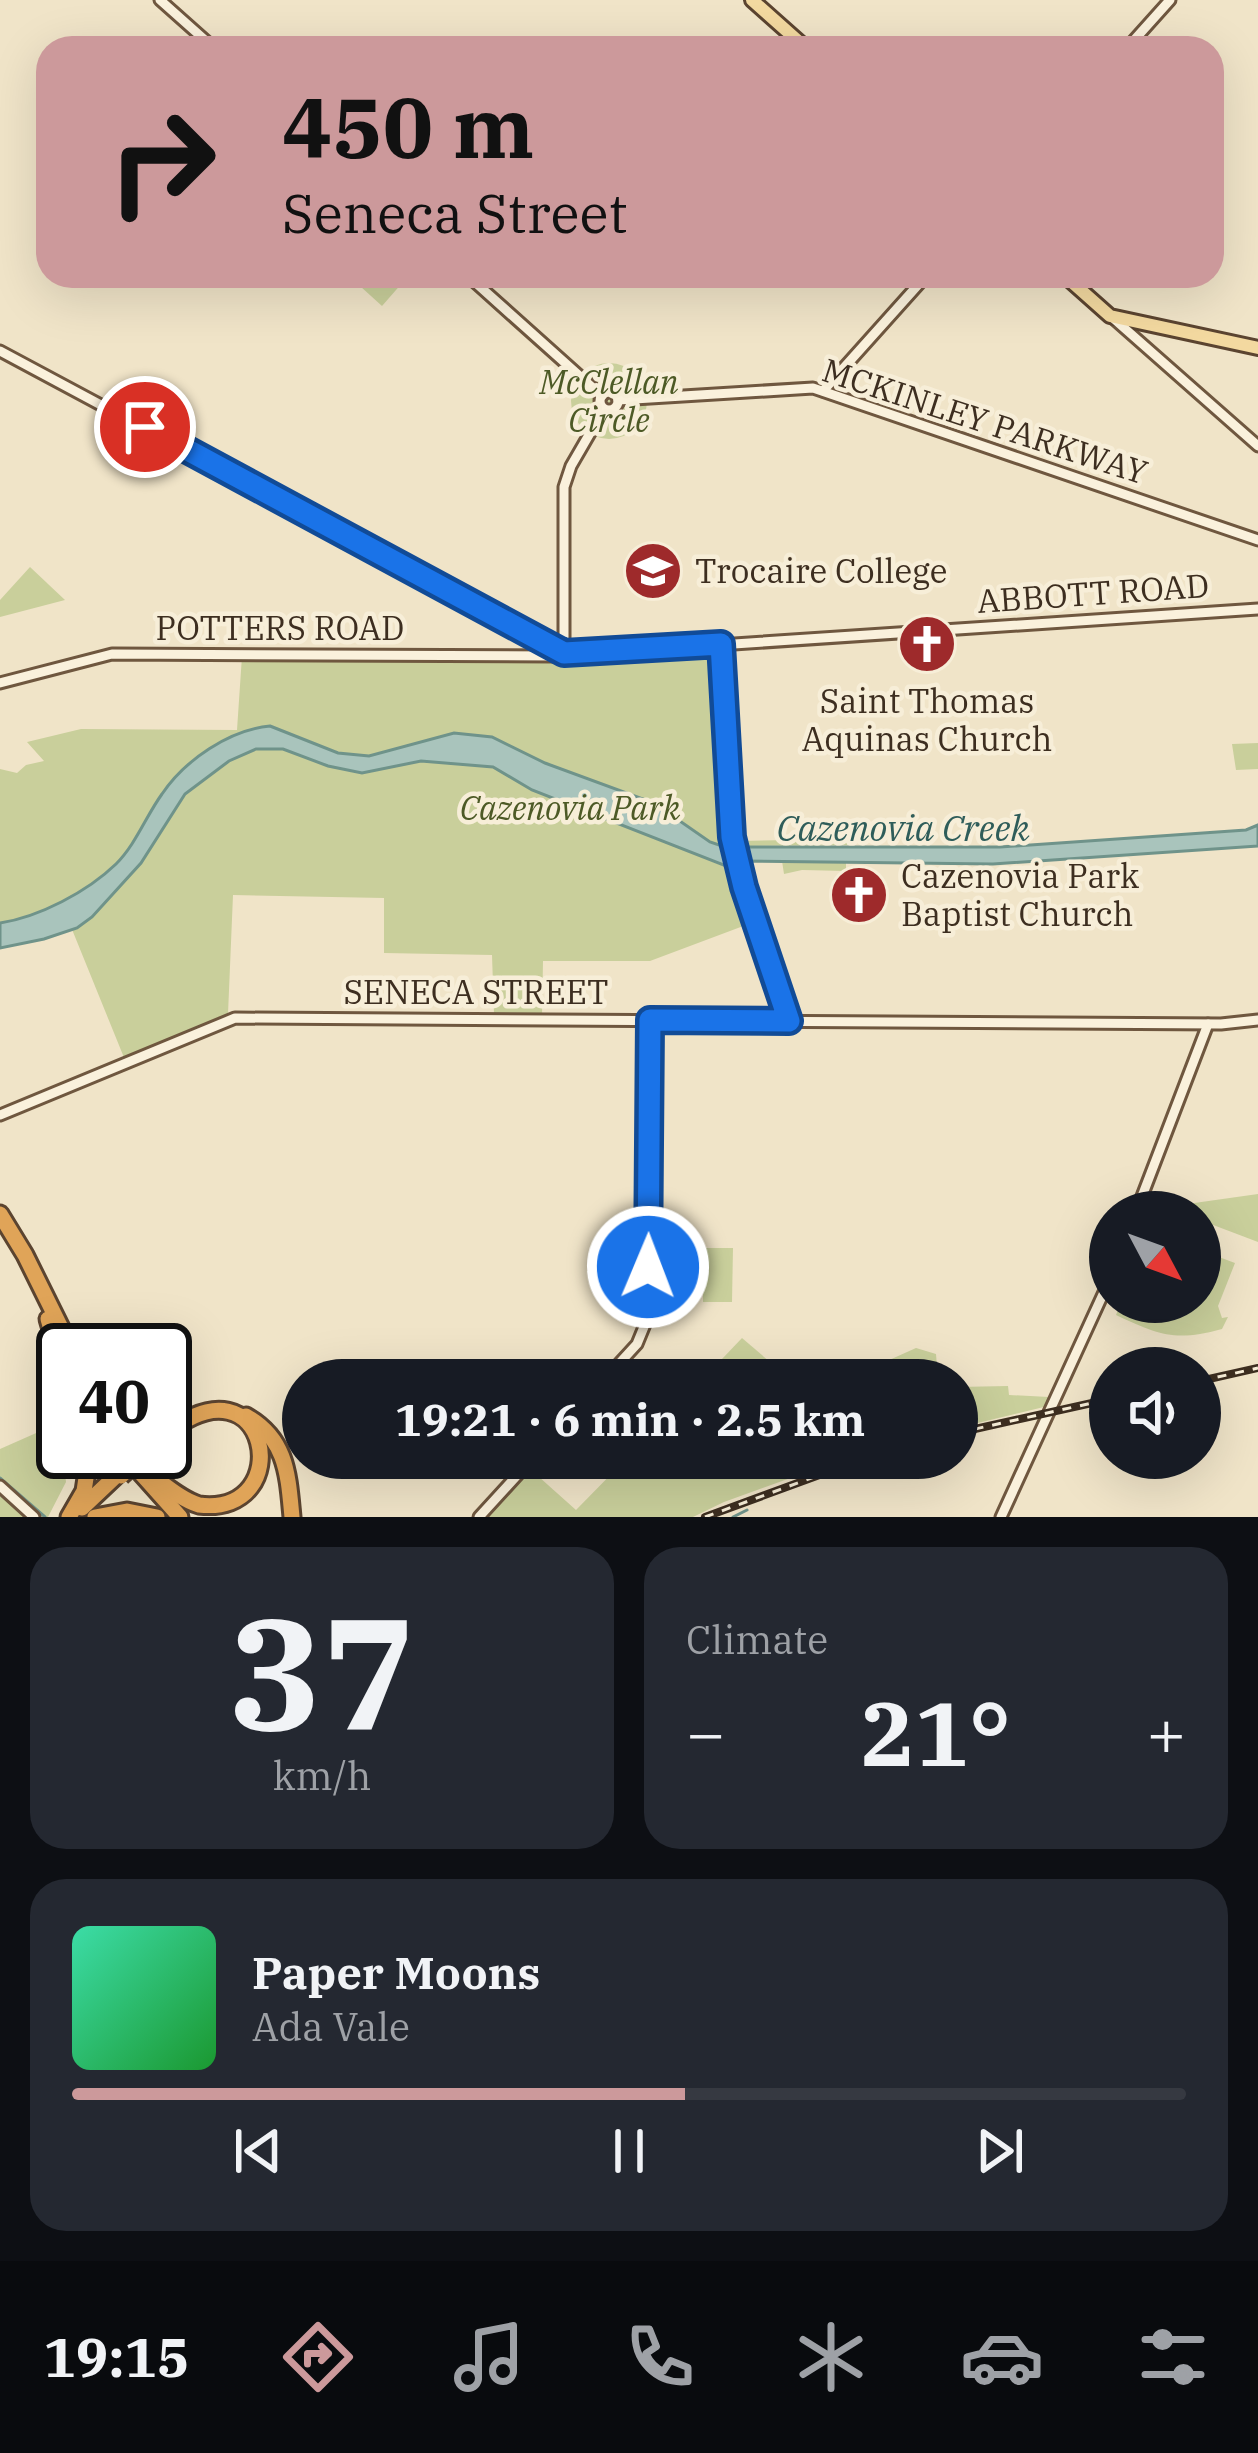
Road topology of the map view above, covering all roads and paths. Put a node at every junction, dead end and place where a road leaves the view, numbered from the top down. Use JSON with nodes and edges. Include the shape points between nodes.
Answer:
{"nodes":[{"id":1,"x":160,"y":0,"type":"edge"},
{"id":2,"x":752,"y":0,"type":"edge"},
{"id":3,"x":1170,"y":0,"type":"edge"},
{"id":4,"x":200,"y":36,"type":"edge"},
{"id":5,"x":792,"y":36,"type":"edge"},
{"id":6,"x":1138,"y":36,"type":"edge"},
{"id":7,"x":481,"y":288,"type":"edge"},
{"id":8,"x":915,"y":288,"type":"edge"},
{"id":9,"x":1078,"y":288,"type":"edge"},
{"id":10,"x":1110,"y":316,"type":"junction"},
{"id":11,"x":1258,"y":348,"type":"edge"},
{"id":12,"x":0,"y":351,"type":"edge"},
{"id":13,"x":823,"y":392,"type":"junction"},
{"id":14,"x":602,"y":396,"type":"junction"},
{"id":15,"x":618,"y":400,"type":"junction"},
{"id":16,"x":604,"y":409,"type":"junction"},
{"id":17,"x":1258,"y":446,"type":"edge"},
{"id":18,"x":1258,"y":540,"type":"edge"},
{"id":19,"x":1258,"y":609,"type":"edge"},
{"id":20,"x":721,"y":644,"type":"junction"},
{"id":21,"x":564,"y":653,"type":"junction"},
{"id":22,"x":0,"y":683,"type":"edge"},
{"id":23,"x":650,"y":1020,"type":"junction"},
{"id":24,"x":1258,"y":1020,"type":"edge"},
{"id":25,"x":789,"y":1021,"type":"junction"},
{"id":26,"x":1208,"y":1024,"type":"junction"},
{"id":27,"x":0,"y":1115,"type":"edge"},
{"id":28,"x":1144,"y":1191,"type":"edge"},
{"id":29,"x":0,"y":1214,"type":"edge"},
{"id":30,"x":0,"y":1230,"type":"edge"},
{"id":31,"x":47,"y":1316,"type":"junction"},
{"id":32,"x":49,"y":1323,"type":"edge"},
{"id":33,"x":51,"y":1323,"type":"edge"},
{"id":34,"x":55,"y":1323,"type":"edge"},
{"id":35,"x":1090,"y":1323,"type":"edge"},
{"id":36,"x":623,"y":1359,"type":"edge"},
{"id":37,"x":192,"y":1412,"type":"edge"},
{"id":38,"x":192,"y":1418,"type":"edge"},
{"id":39,"x":87,"y":1479,"type":"edge"},
{"id":40,"x":116,"y":1479,"type":"edge"},
{"id":41,"x":146,"y":1479,"type":"edge"},
{"id":42,"x":155,"y":1479,"type":"edge"},
{"id":43,"x":157,"y":1479,"type":"edge"},
{"id":44,"x":513,"y":1479,"type":"edge"},
{"id":45,"x":0,"y":1486,"type":"edge"},
{"id":46,"x":1004,"y":1512,"type":"edge"},
{"id":47,"x":34,"y":1517,"type":"edge"},
{"id":48,"x":74,"y":1517,"type":"edge"},
{"id":49,"x":94,"y":1517,"type":"edge"},
{"id":50,"x":157,"y":1517,"type":"edge"},
{"id":51,"x":180,"y":1517,"type":"edge"},
{"id":52,"x":193,"y":1517,"type":"edge"},
{"id":53,"x":292,"y":1517,"type":"edge"},
{"id":54,"x":478,"y":1517,"type":"edge"},
{"id":55,"x":1016,"y":1517,"type":"edge"}],
"edges":[{"from":1,"to":4,"type":"street"},
{"from":2,"to":5,"type":"main road"},
{"from":3,"to":6,"type":"street"},
{"from":7,"to":14,"type":"street"},
{"from":8,"to":13,"type":"street"},
{"from":9,"to":10,"type":"main road"},
{"from":10,"to":11,"type":"main road"},
{"from":10,"to":17,"type":"street"},
{"from":12,"to":21,"type":"street"},
{"from":13,"to":15,"type":"street","name":"MCKINLEY PARKWAY"},
{"from":13,"to":18,"type":"street","name":"MCKINLEY PARKWAY"},
{"from":14,"to":15,"type":"street"},
{"from":14,"to":16,"type":"street"},
{"from":15,"to":16,"type":"street"},
{"from":16,"to":21,"type":"street","via":[[564,487]]},
{"from":19,"to":20,"type":"street","name":"ABBOTT ROAD"},
{"from":20,"to":21,"type":"street","name":"ABBOTT ROAD"},
{"from":20,"to":25,"type":"street","via":[[734,845]]},
{"from":21,"to":22,"type":"street","name":"POTTERS ROAD","via":[[112,654]]},
{"from":23,"to":25,"type":"street","name":"SENECA STREET"},
{"from":23,"to":27,"type":"street","name":"SENECA STREET","via":[[235,1018]]},
{"from":23,"to":36,"type":"street","via":[[646,1322]]},
{"from":24,"to":26,"type":"street","name":"SENECA STREET"},
{"from":25,"to":26,"type":"street","name":"SENECA STREET"},
{"from":26,"to":28,"type":"street"},
{"from":29,"to":34,"type":"highway"},
{"from":30,"to":31,"type":"highway"},
{"from":31,"to":32,"type":"highway"},
{"from":31,"to":33,"type":"highway"},
{"from":35,"to":46,"type":"street"},
{"from":37,"to":53,"type":"highway","via":[[217,1409],[260,1425],[282,1451]]},
{"from":38,"to":43,"type":"highway","via":[[212,1414],[248,1427],[261,1448],[259,1478],[238,1502],[210,1508]]},
{"from":39,"to":48,"type":"highway"},
{"from":40,"to":48,"type":"highway","bridge":true},
{"from":41,"to":51,"type":"highway"},
{"from":42,"to":52,"type":"highway"},
{"from":44,"to":54,"type":"street"},
{"from":45,"to":47,"type":"street"},
{"from":46,"to":55,"type":"street"},
{"from":49,"to":50,"type":"highway"}]}
